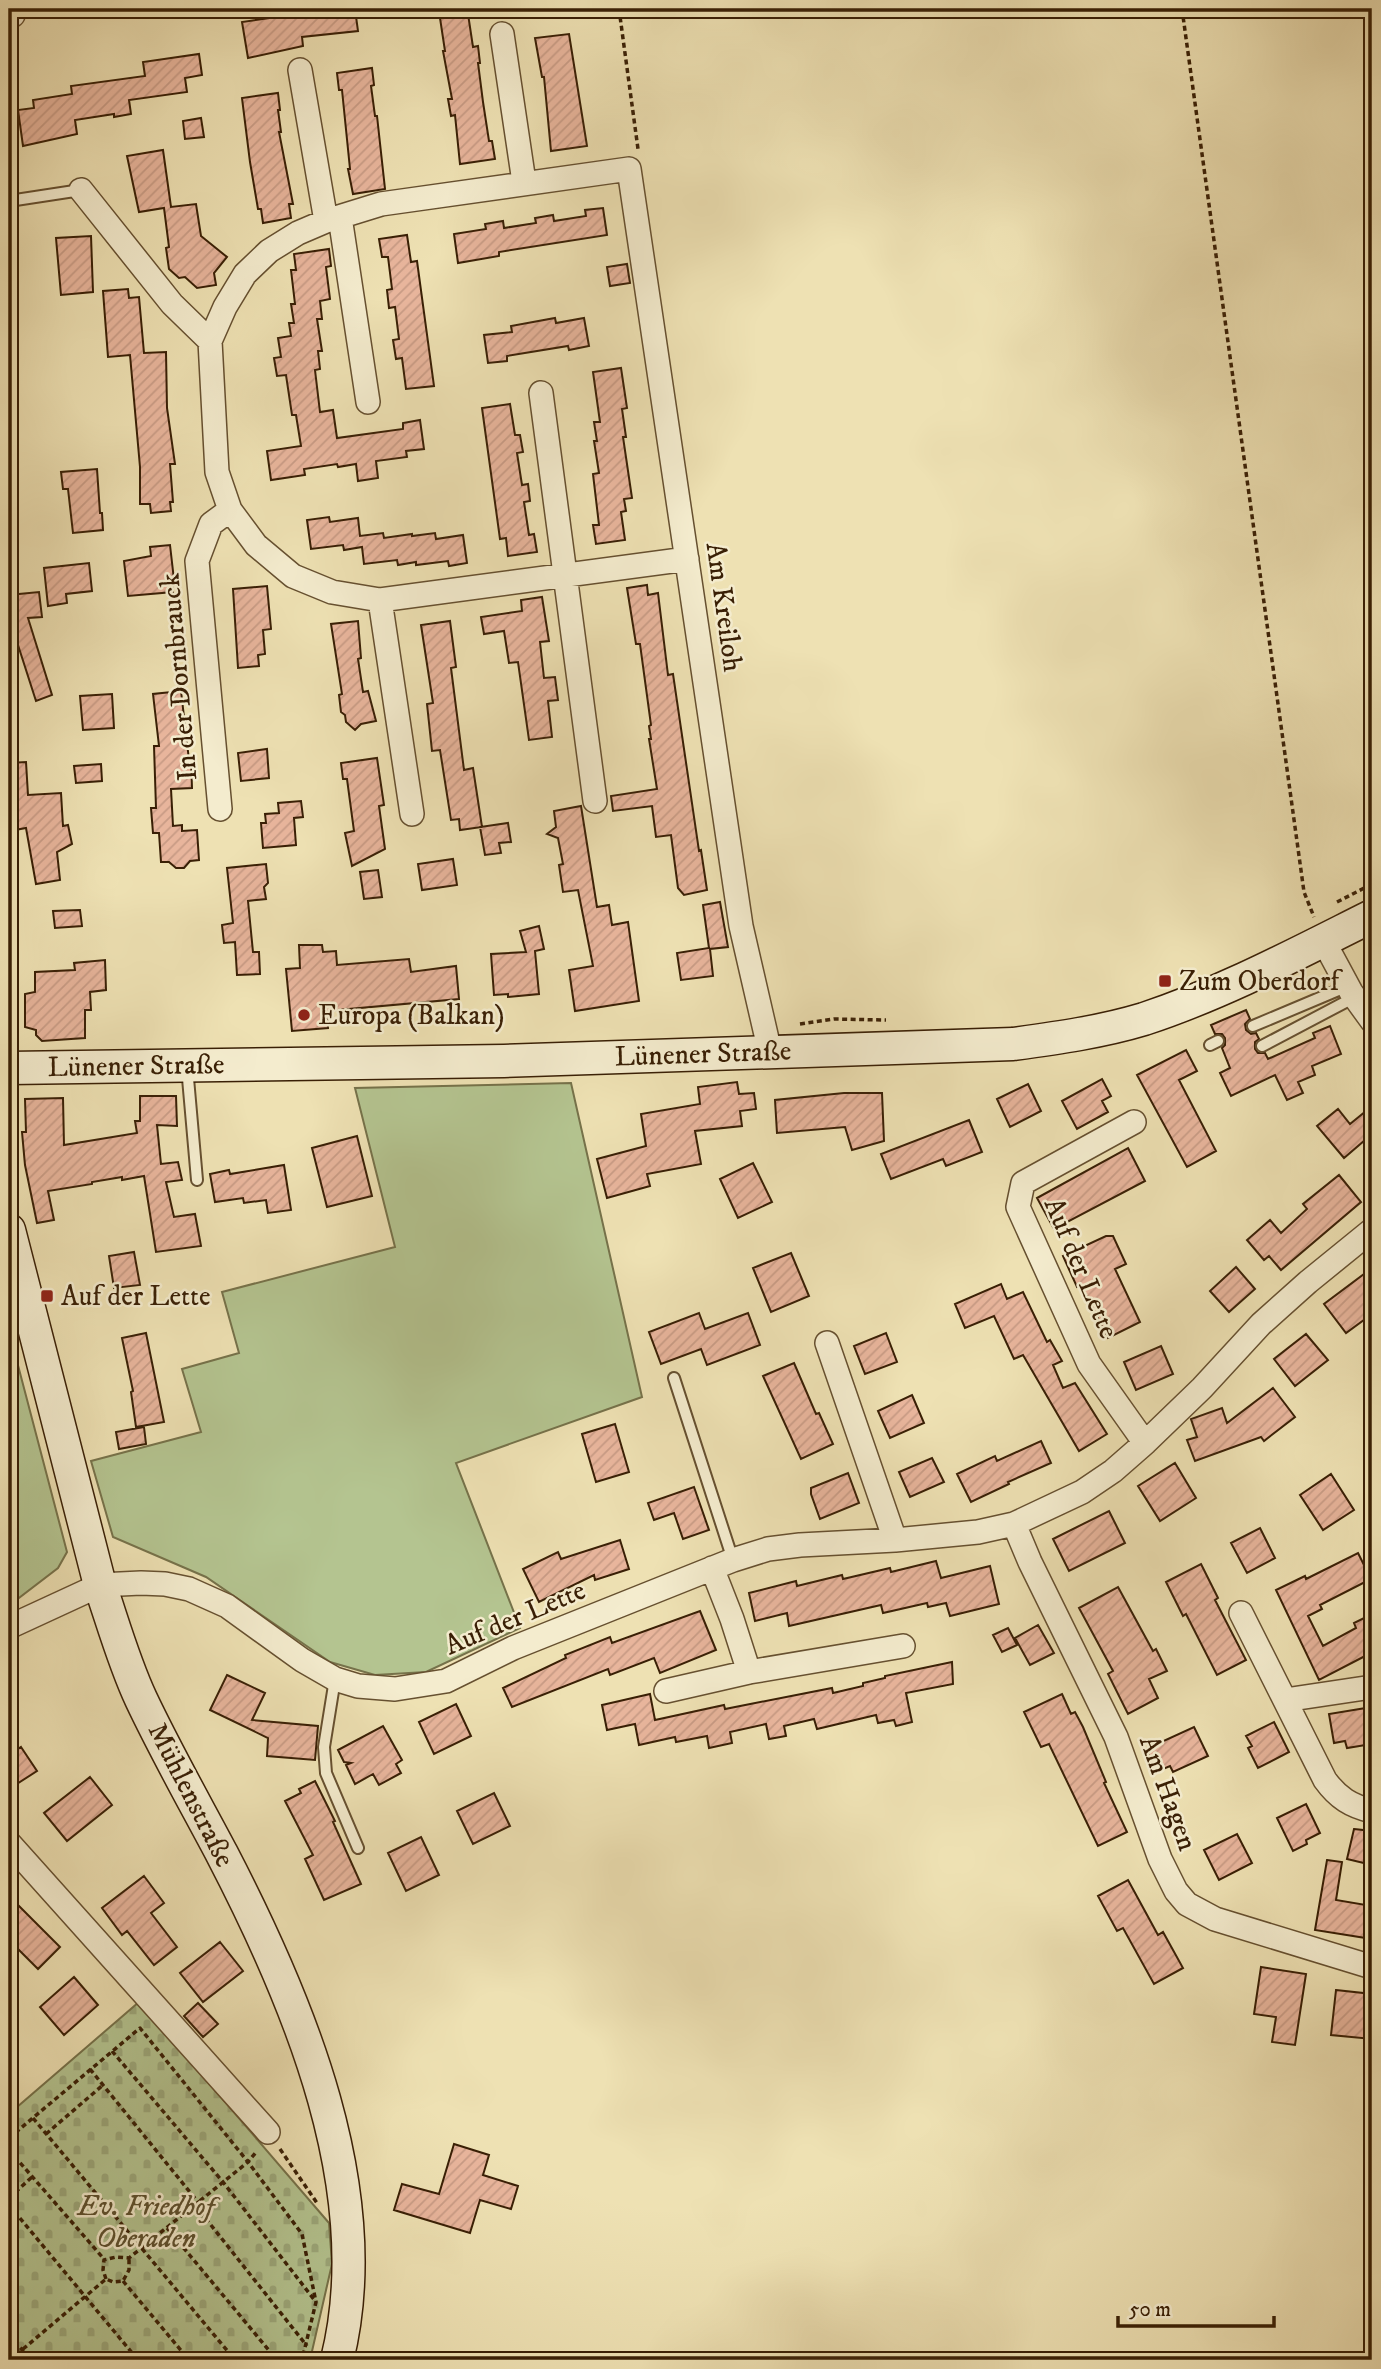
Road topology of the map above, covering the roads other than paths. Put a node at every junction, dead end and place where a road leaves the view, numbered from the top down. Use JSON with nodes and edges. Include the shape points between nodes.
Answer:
{"nodes":[{"id":1,"x":502,"y":34,"type":"dead end"},
{"id":2,"x":300,"y":70,"type":"dead end"},
{"id":3,"x":524,"y":182,"type":"junction"},
{"id":4,"x":81,"y":190,"type":"joint"},
{"id":5,"x":9,"y":201,"type":"edge"},
{"id":6,"x":333,"y":219,"type":"junction"},
{"id":7,"x":210,"y":341,"type":"junction"},
{"id":8,"x":541,"y":393,"type":"dead end"},
{"id":9,"x":368,"y":402,"type":"dead end"},
{"id":10,"x":230,"y":510,"type":"junction"},
{"id":11,"x":687,"y":559,"type":"junction"},
{"id":12,"x":567,"y":575,"type":"junction"},
{"id":13,"x":380,"y":600,"type":"junction"},
{"id":14,"x":595,"y":800,"type":"dead end"},
{"id":15,"x":220,"y":809,"type":"dead end"},
{"id":16,"x":412,"y":814,"type":"dead end"},
{"id":17,"x":1372,"y":916,"type":"edge"},
{"id":18,"x":1324,"y":940,"type":"junction"},
{"id":19,"x":1352,"y":992,"type":"junction"},
{"id":20,"x":1372,"y":1021,"type":"edge"},
{"id":21,"x":1253,"y":1027,"type":"dead end"},
{"id":22,"x":1262,"y":1046,"type":"dead end"},
{"id":23,"x":770,"y":1052,"type":"junction"},
{"id":24,"x":187,"y":1065,"type":"junction"},
{"id":25,"x":9,"y":1068,"type":"edge"},
{"id":26,"x":1134,"y":1122,"type":"dead end"},
{"id":27,"x":197,"y":1180,"type":"dead end"},
{"id":28,"x":9,"y":1230,"type":"edge"},
{"id":29,"x":1372,"y":1230,"type":"edge"},
{"id":30,"x":827,"y":1343,"type":"dead end"},
{"id":31,"x":674,"y":1378,"type":"dead end"},
{"id":32,"x":1145,"y":1443,"type":"junction"},
{"id":33,"x":1014,"y":1524,"type":"junction"},
{"id":34,"x":895,"y":1540,"type":"junction"},
{"id":35,"x":722,"y":1564,"type":"junction"},
{"id":36,"x":100,"y":1585,"type":"junction"},
{"id":37,"x":1241,"y":1613,"type":"dead end"},
{"id":38,"x":9,"y":1627,"type":"edge"},
{"id":39,"x":903,"y":1646,"type":"dead end"},
{"id":40,"x":749,"y":1672,"type":"junction"},
{"id":41,"x":335,"y":1679,"type":"junction"},
{"id":42,"x":1372,"y":1687,"type":"edge"},
{"id":43,"x":666,"y":1691,"type":"dead end"},
{"id":44,"x":1285,"y":1700,"type":"junction"},
{"id":45,"x":1372,"y":1811,"type":"edge"},
{"id":46,"x":9,"y":1843,"type":"edge"},
{"id":47,"x":358,"y":1848,"type":"dead end"},
{"id":48,"x":1372,"y":1967,"type":"edge"},
{"id":49,"x":268,"y":2132,"type":"road end"},
{"id":50,"x":337,"y":2360,"type":"edge"}],
"edges":[{"from":1,"to":3,"type":"street"},
{"from":2,"to":6,"type":"street"},
{"from":3,"to":6,"type":"street","via":[[381,204]]},
{"from":3,"to":11,"type":"street","name":"Am Kreiloh","via":[[629,169]]},
{"from":4,"to":5,"type":"lane"},
{"from":4,"to":7,"type":"street","via":[[172,304]]},
{"from":6,"to":7,"type":"street","via":[[269,250],[245,274]]},
{"from":6,"to":9,"type":"street"},
{"from":7,"to":10,"type":"street","via":[[217,472]]},
{"from":8,"to":12,"type":"street"},
{"from":10,"to":13,"type":"street","via":[[256,545],[293,576],[332,592]]},
{"from":10,"to":15,"type":"street","name":"In der Dornbrauck","via":[[211,524],[197,561]]},
{"from":11,"to":12,"type":"street"},
{"from":11,"to":23,"type":"street","name":"Am Kreiloh","via":[[741,926]]},
{"from":12,"to":13,"type":"street"},
{"from":12,"to":14,"type":"street"},
{"from":13,"to":16,"type":"street"},
{"from":17,"to":18,"type":"main road","name":"Lünener Straße"},
{"from":18,"to":19,"type":"street"},
{"from":18,"to":23,"type":"main road","name":"Lünener Straße","via":[[1179,1006],[1073,1036],[1001,1044]]},
{"from":19,"to":20,"type":"street"},
{"from":19,"to":21,"type":"lane"},
{"from":19,"to":22,"type":"lane"},
{"from":23,"to":24,"type":"main road","name":"Lünener Straße"},
{"from":24,"to":25,"type":"main road","name":"Lünener Straße"},
{"from":24,"to":27,"type":"lane"},
{"from":26,"to":32,"type":"street","name":"Auf der Lette","via":[[1023,1183],[1018,1207],[1089,1364]]},
{"from":28,"to":36,"type":"main road","name":"Mühlenstraße"},
{"from":29,"to":32,"type":"street","name":"Auf der Lette","via":[[1261,1324]]},
{"from":30,"to":34,"type":"street"},
{"from":31,"to":35,"type":"lane"},
{"from":32,"to":33,"type":"street","name":"Auf der Lette","via":[[1082,1492]]},
{"from":33,"to":34,"type":"street","name":"Auf der Lette"},
{"from":33,"to":48,"type":"street","name":"Am Hagen","via":[[1116,1737],[1176,1891],[1187,1904],[1215,1919]]},
{"from":34,"to":35,"type":"street","name":"Auf der Lette","via":[[768,1549]]},
{"from":35,"to":40,"type":"street","via":[[732,1619]]},
{"from":35,"to":41,"type":"street","name":"Auf der Lette","via":[[513,1648],[446,1681],[395,1689]]},
{"from":36,"to":38,"type":"street"},
{"from":36,"to":41,"type":"street","name":"Auf der Lette","via":[[189,1588],[228,1606]]},
{"from":36,"to":50,"type":"main road","name":"Mühlenstraße","via":[[140,1697],[258,1928],[310,2053],[337,2155],[347,2226],[348,2297]]},
{"from":37,"to":44,"type":"street"},
{"from":39,"to":40,"type":"street"},
{"from":40,"to":43,"type":"street"},
{"from":41,"to":47,"type":"lane","via":[[324,1747],[326,1773]]},
{"from":42,"to":44,"type":"street"},
{"from":44,"to":45,"type":"street","via":[[1335,1793],[1353,1806]]},
{"from":46,"to":49,"type":"street"}]}
